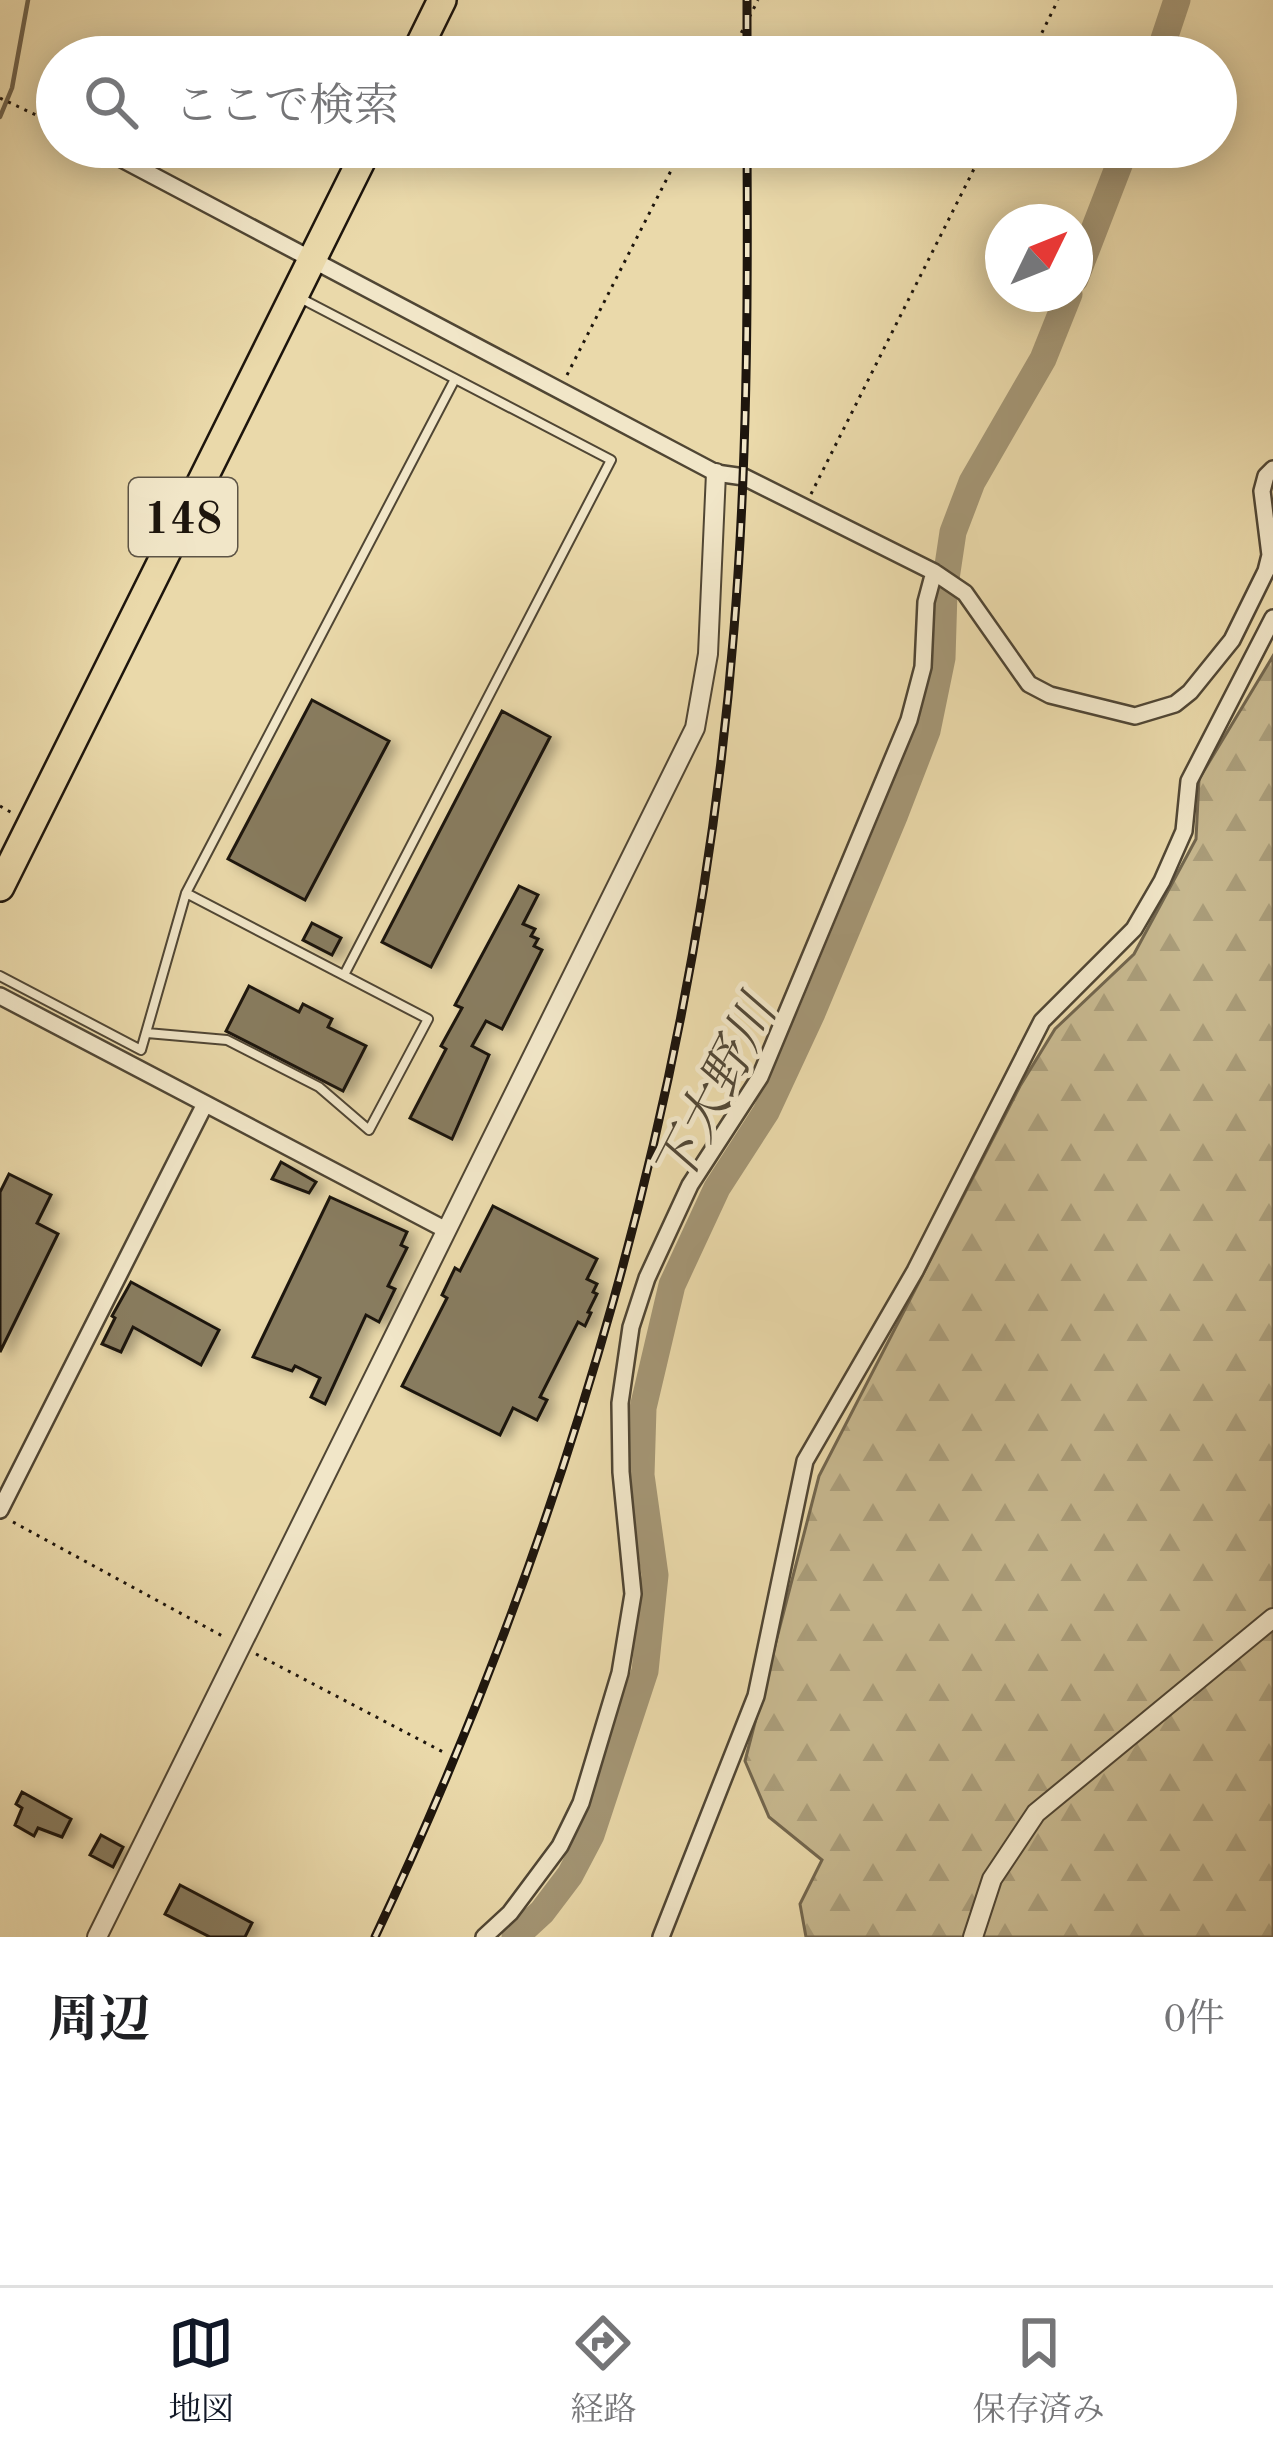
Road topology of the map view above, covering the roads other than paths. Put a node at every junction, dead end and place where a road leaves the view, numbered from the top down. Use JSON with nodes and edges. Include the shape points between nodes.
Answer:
{"nodes":[{"id":1,"x":442,"y":0,"type":"edge"},
{"id":2,"x":424,"y":36,"type":"edge"},
{"id":3,"x":139,"y":168,"type":"edge"},
{"id":4,"x":357,"y":168,"type":"edge"},
{"id":5,"x":311,"y":257,"type":"junction"},
{"id":6,"x":293,"y":294,"type":"junction"},
{"id":7,"x":455,"y":379,"type":"junction"},
{"id":8,"x":1273,"y":469,"type":"edge"},
{"id":9,"x":716,"y":473,"type":"junction"},
{"id":10,"x":934,"y":572,"type":"junction"},
{"id":11,"x":1273,"y":618,"type":"edge"},
{"id":12,"x":0,"y":887,"type":"edge"},
{"id":13,"x":186,"y":893,"type":"junction"},
{"id":14,"x":344,"y":975,"type":"junction"},
{"id":15,"x":0,"y":976,"type":"edge"},
{"id":16,"x":0,"y":995,"type":"edge"},
{"id":17,"x":146,"y":1033,"type":"junction"},
{"id":18,"x":206,"y":1103,"type":"junction"},
{"id":19,"x":446,"y":1230,"type":"junction"},
{"id":20,"x":0,"y":1513,"type":"edge"},
{"id":21,"x":1273,"y":1618,"type":"edge"},
{"id":22,"x":97,"y":1937,"type":"edge"},
{"id":23,"x":484,"y":1937,"type":"edge"},
{"id":24,"x":661,"y":1937,"type":"edge"},
{"id":25,"x":974,"y":1937,"type":"edge"}],
"edges":[{"from":1,"to":2,"type":"highway"},
{"from":3,"to":5,"type":"street"},
{"from":4,"to":5,"type":"highway","number":"148"},
{"from":5,"to":6,"type":"highway","number":"148"},
{"from":5,"to":9,"type":"street"},
{"from":6,"to":7,"type":"lane"},
{"from":6,"to":12,"type":"highway","number":"148"},
{"from":7,"to":13,"type":"lane"},
{"from":7,"to":14,"type":"lane","via":[[611,460]]},
{"from":8,"to":10,"type":"street","via":[[1262,491],[1266,571],[1232,640],[1190,692],[1156,712],[1136,716],[1029,684],[965,593]]},
{"from":9,"to":10,"type":"street","via":[[744,477]]},
{"from":9,"to":19,"type":"street","via":[[708,655],[695,728]]},
{"from":10,"to":23,"type":"street","via":[[909,720],[760,1077],[690,1185],[631,1327],[620,1403],[633,1594],[620,1673],[560,1846]]},
{"from":11,"to":24,"type":"street","via":[[1189,781],[1184,831],[1162,881],[1134,929],[1042,1021],[915,1271],[806,1461],[756,1696]]},
{"from":13,"to":14,"type":"lane"},
{"from":13,"to":17,"type":"lane"},
{"from":14,"to":17,"type":"lane","via":[[428,1019],[369,1130],[319,1088],[226,1040]]},
{"from":15,"to":17,"type":"lane","via":[[140,1050]]},
{"from":16,"to":18,"type":"street"},
{"from":18,"to":19,"type":"street"},
{"from":18,"to":20,"type":"street"},
{"from":19,"to":22,"type":"street"},
{"from":21,"to":25,"type":"street","via":[[1036,1813],[992,1879]]}]}
